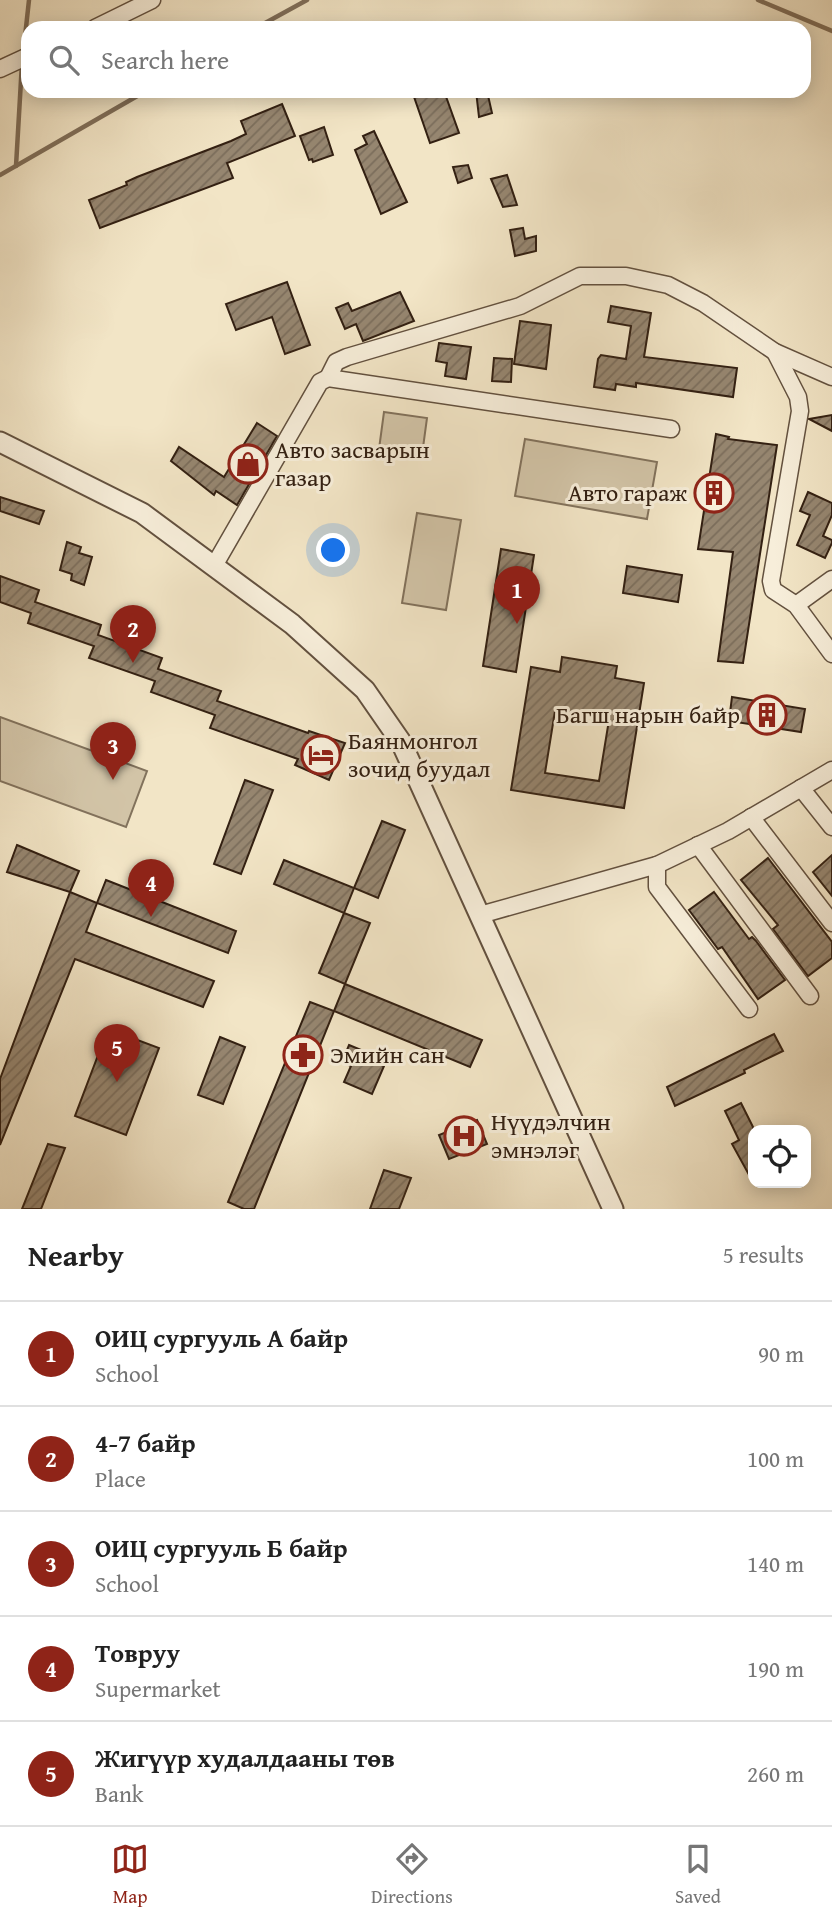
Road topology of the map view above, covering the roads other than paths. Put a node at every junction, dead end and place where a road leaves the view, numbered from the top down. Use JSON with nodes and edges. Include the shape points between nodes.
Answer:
{"nodes":[{"id":1,"x":152,"y":0,"type":"edge"},
{"id":2,"x":109,"y":21,"type":"edge"},
{"id":3,"x":21,"y":59,"type":"edge"},
{"id":4,"x":0,"y":69,"type":"edge"},
{"id":5,"x":775,"y":352,"type":"junction"},
{"id":6,"x":832,"y":377,"type":"edge"},
{"id":7,"x":328,"y":378,"type":"junction"},
{"id":8,"x":671,"y":429,"type":"dead end"},
{"id":9,"x":0,"y":442,"type":"edge"},
{"id":10,"x":214,"y":566,"type":"junction"},
{"id":11,"x":832,"y":579,"type":"edge"},
{"id":12,"x":796,"y":605,"type":"junction"},
{"id":13,"x":832,"y":654,"type":"edge"},
{"id":14,"x":832,"y":771,"type":"edge"},
{"id":15,"x":801,"y":788,"type":"junction"},
{"id":16,"x":751,"y":817,"type":"junction"},
{"id":17,"x":832,"y":827,"type":"edge"},
{"id":18,"x":698,"y":845,"type":"junction"},
{"id":19,"x":657,"y":865,"type":"junction"},
{"id":20,"x":481,"y":915,"type":"junction"},
{"id":21,"x":832,"y":923,"type":"edge"},
{"id":22,"x":810,"y":996,"type":"dead end"},
{"id":23,"x":749,"y":1009,"type":"dead end"},
{"id":24,"x":612,"y":1209,"type":"edge"}],
"edges":[{"from":1,"to":2,"type":"street"},
{"from":3,"to":4,"type":"street"},
{"from":5,"to":6,"type":"street"},
{"from":5,"to":7,"type":"street","via":[[668,285],[626,276],[580,276],[520,306],[336,362]]},
{"from":5,"to":12,"type":"street","via":[[798,397],[800,411],[771,581],[773,590]]},
{"from":7,"to":8,"type":"street"},
{"from":7,"to":10,"type":"street","via":[[320,382]]},
{"from":9,"to":10,"type":"street","via":[[142,513]]},
{"from":10,"to":20,"type":"street","via":[[292,624],[365,690],[401,742]]},
{"from":11,"to":12,"type":"street"},
{"from":12,"to":13,"type":"street"},
{"from":14,"to":15,"type":"street"},
{"from":15,"to":16,"type":"street"},
{"from":15,"to":17,"type":"street"},
{"from":16,"to":18,"type":"street"},
{"from":16,"to":21,"type":"street"},
{"from":18,"to":19,"type":"street"},
{"from":18,"to":22,"type":"street"},
{"from":19,"to":20,"type":"street"},
{"from":19,"to":23,"type":"street","via":[[657,887]]},
{"from":20,"to":24,"type":"street"}]}
